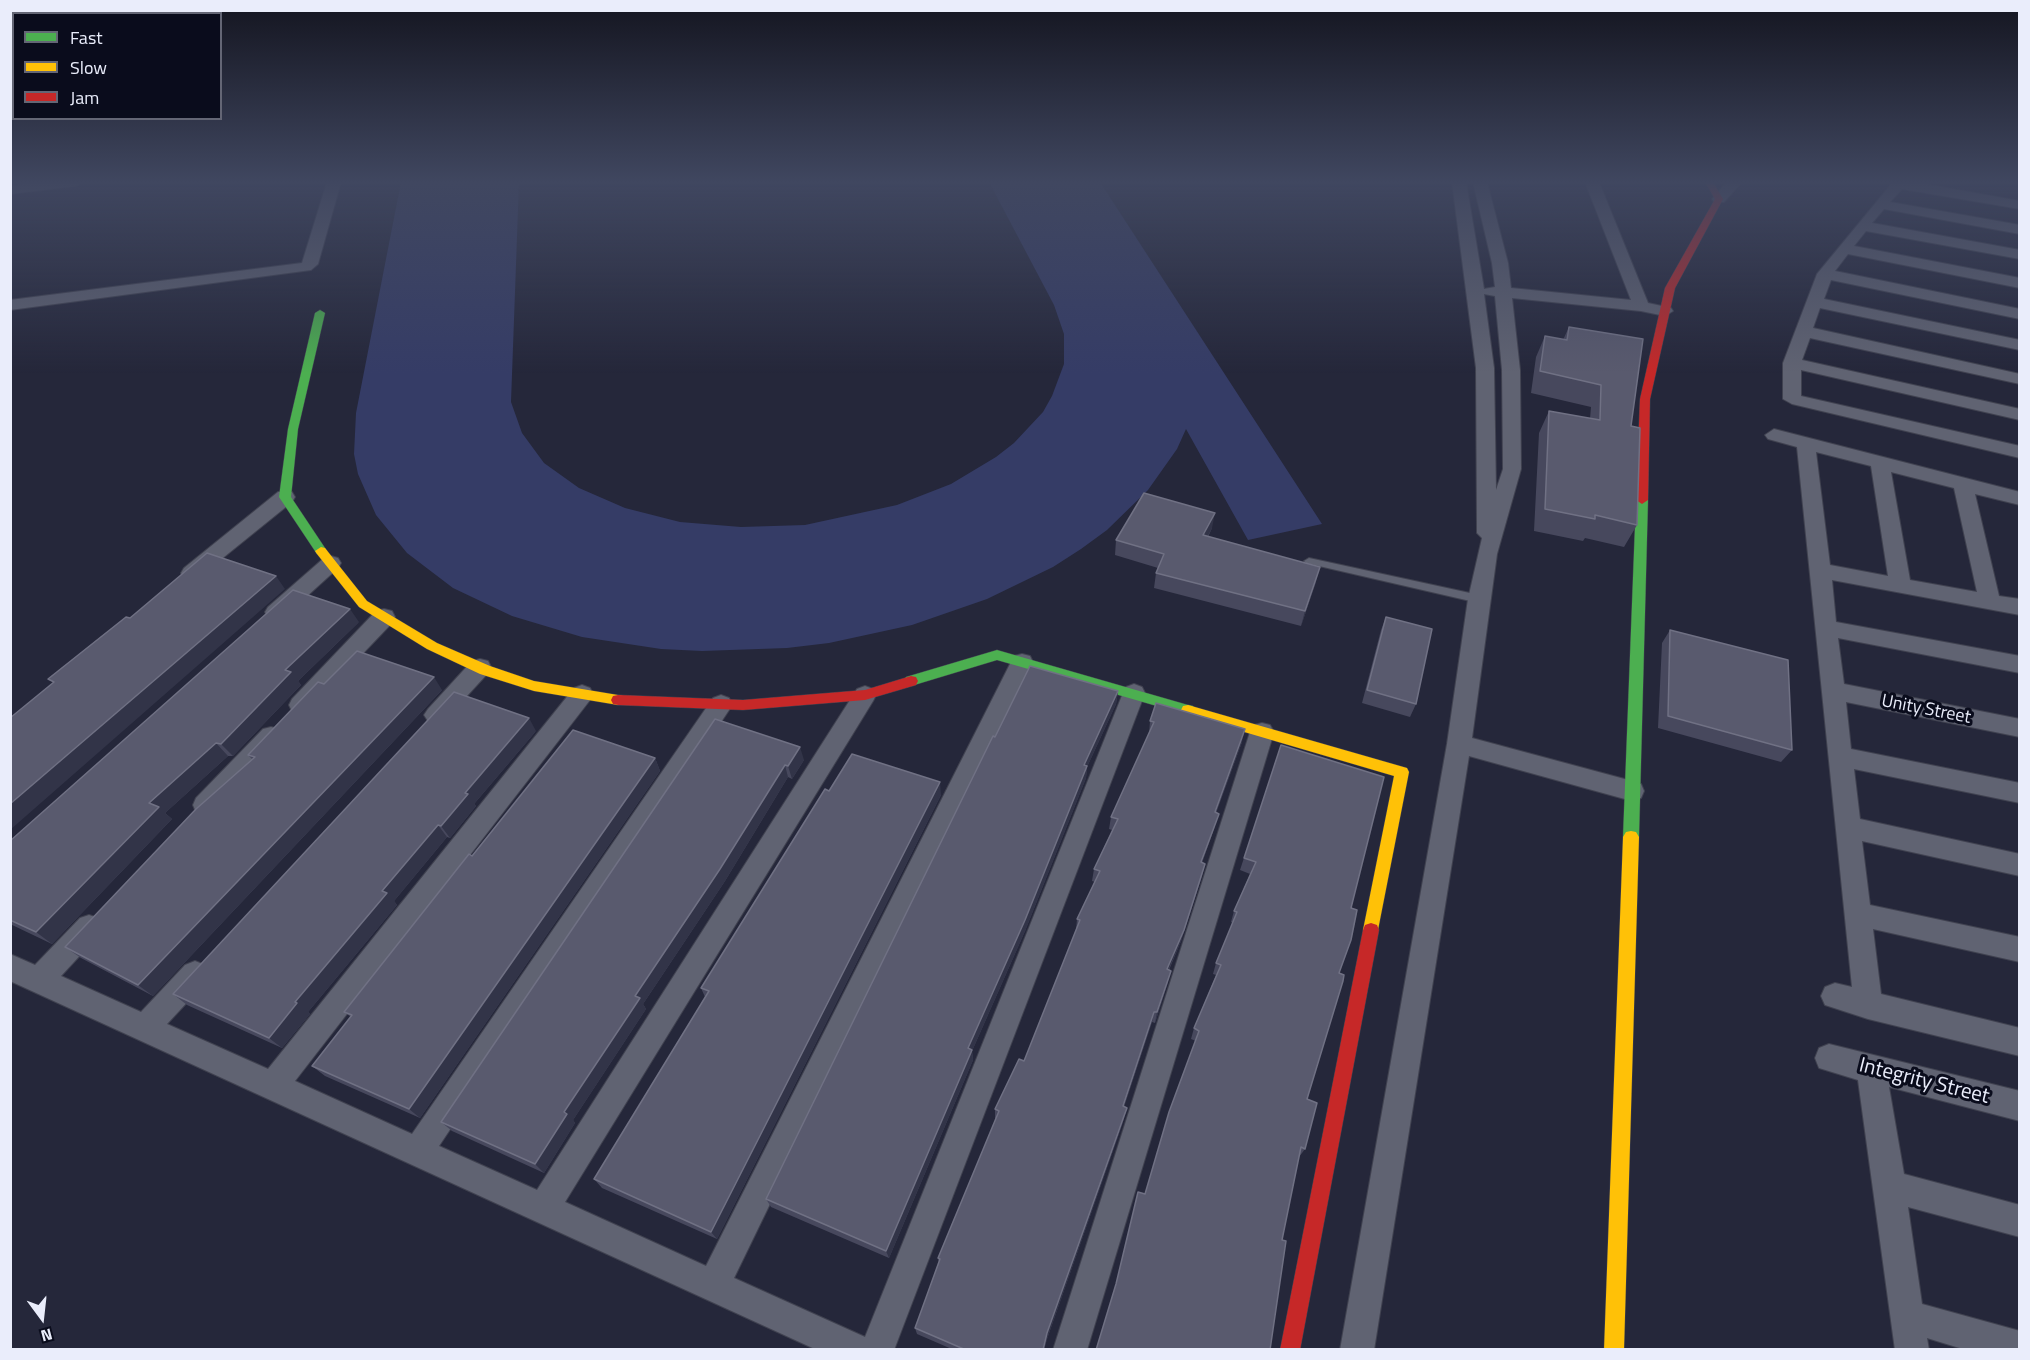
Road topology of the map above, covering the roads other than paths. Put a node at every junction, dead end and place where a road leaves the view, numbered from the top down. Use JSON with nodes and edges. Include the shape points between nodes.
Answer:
{"nodes":[{"id":1,"x":315,"y":245,"type":"edge"},
{"id":2,"x":1469,"y":245,"type":"edge"},
{"id":3,"x":1496,"y":245,"type":"edge"},
{"id":4,"x":1617,"y":245,"type":"edge"},
{"id":5,"x":1693,"y":245,"type":"edge"},
{"id":6,"x":1847,"y":245,"type":"edge"},
{"id":7,"x":1969,"y":245,"type":"edge"},
{"id":8,"x":1844,"y":249,"type":"junction"},
{"id":9,"x":2019,"y":255,"type":"edge"},
{"id":10,"x":312,"y":256,"type":"junction"},
{"id":11,"x":1825,"y":274,"type":"junction"},
{"id":12,"x":2019,"y":283,"type":"edge"},
{"id":13,"x":1476,"y":290,"type":"junction"},
{"id":14,"x":10,"y":292,"type":"edge"},
{"id":15,"x":1502,"y":292,"type":"junction"},
{"id":16,"x":1815,"y":302,"type":"junction"},
{"id":17,"x":10,"y":305,"type":"edge"},
{"id":18,"x":1641,"y":306,"type":"junction"},
{"id":19,"x":1665,"y":311,"type":"junction"},
{"id":20,"x":320,"y":313,"type":"dead end"},
{"id":21,"x":2019,"y":314,"type":"edge"},
{"id":22,"x":1802,"y":331,"type":"junction"},
{"id":23,"x":2019,"y":345,"type":"edge"},
{"id":24,"x":1792,"y":363,"type":"junction"},
{"id":25,"x":2019,"y":379,"type":"edge"},
{"id":26,"x":2019,"y":415,"type":"edge"},
{"id":27,"x":1774,"y":435,"type":"dead end"},
{"id":28,"x":1806,"y":442,"type":"junction"},
{"id":29,"x":2019,"y":452,"type":"edge"},
{"id":30,"x":1880,"y":462,"type":"junction"},
{"id":31,"x":1963,"y":484,"type":"junction"},
{"id":32,"x":285,"y":497,"type":"junction"},
{"id":33,"x":2019,"y":499,"type":"edge"},
{"id":34,"x":1487,"y":554,"type":"junction"},
{"id":35,"x":1309,"y":561,"type":"edge"},
{"id":36,"x":331,"y":563,"type":"junction"},
{"id":37,"x":1820,"y":571,"type":"junction"},
{"id":38,"x":175,"y":585,"type":"edge"},
{"id":39,"x":1899,"y":585,"type":"junction"},
{"id":40,"x":1479,"y":598,"type":"junction"},
{"id":41,"x":1990,"y":602,"type":"junction"},
{"id":42,"x":2019,"y":607,"type":"edge"},
{"id":43,"x":384,"y":617,"type":"junction"},
{"id":44,"x":260,"y":626,"type":"edge"},
{"id":45,"x":1826,"y":628,"type":"junction"},
{"id":46,"x":1022,"y":662,"type":"junction"},
{"id":47,"x":2019,"y":665,"type":"edge"},
{"id":48,"x":480,"y":667,"type":"junction"},
{"id":49,"x":1833,"y":692,"type":"junction"},
{"id":50,"x":1134,"y":693,"type":"junction"},
{"id":51,"x":582,"y":694,"type":"junction"},
{"id":52,"x":865,"y":695,"type":"junction"},
{"id":53,"x":721,"y":704,"type":"junction"},
{"id":54,"x":2019,"y":728,"type":"edge"},
{"id":55,"x":423,"y":729,"type":"edge"},
{"id":56,"x":1262,"y":732,"type":"junction"},
{"id":57,"x":1459,"y":744,"type":"junction"},
{"id":58,"x":1840,"y":756,"type":"junction"},
{"id":59,"x":1632,"y":791,"type":"junction"},
{"id":60,"x":2019,"y":793,"type":"edge"},
{"id":61,"x":187,"y":824,"type":"edge"},
{"id":62,"x":1848,"y":827,"type":"junction"},
{"id":63,"x":2019,"y":865,"type":"edge"},
{"id":64,"x":105,"y":911,"type":"edge"},
{"id":65,"x":1858,"y":914,"type":"junction"},
{"id":66,"x":2019,"y":950,"type":"edge"},
{"id":67,"x":211,"y":957,"type":"edge"},
{"id":68,"x":10,"y":967,"type":"edge"},
{"id":69,"x":39,"y":980,"type":"junction"},
{"id":70,"x":1835,"y":996,"type":"dead end"},
{"id":71,"x":1868,"y":1006,"type":"junction"},
{"id":72,"x":146,"y":1028,"type":"junction"},
{"id":73,"x":2019,"y":1042,"type":"edge"},
{"id":74,"x":1830,"y":1058,"type":"dead end"},
{"id":75,"x":1871,"y":1068,"type":"junction"},
{"id":76,"x":273,"y":1086,"type":"junction"},
{"id":77,"x":2019,"y":1106,"type":"edge"},
{"id":78,"x":418,"y":1151,"type":"junction"},
{"id":79,"x":1890,"y":1186,"type":"junction"},
{"id":80,"x":543,"y":1208,"type":"junction"},
{"id":81,"x":2019,"y":1221,"type":"edge"},
{"id":82,"x":714,"y":1285,"type":"junction"},
{"id":83,"x":1907,"y":1316,"type":"junction"},
{"id":84,"x":2019,"y":1348,"type":"edge"},
{"id":85,"x":856,"y":1350,"type":"edge"},
{"id":86,"x":877,"y":1350,"type":"edge"},
{"id":87,"x":1070,"y":1350,"type":"edge"},
{"id":88,"x":1290,"y":1350,"type":"edge"},
{"id":89,"x":1357,"y":1350,"type":"edge"},
{"id":90,"x":1614,"y":1350,"type":"edge"},
{"id":91,"x":1912,"y":1350,"type":"edge"}],
"edges":[{"from":1,"to":10,"type":"street"},
{"from":2,"to":13,"type":"street"},
{"from":3,"to":15,"type":"street"},
{"from":4,"to":18,"type":"street"},
{"from":5,"to":19,"type":"street","via":[[1670,288]]},
{"from":6,"to":8,"type":"street"},
{"from":7,"to":9,"type":"street"},
{"from":8,"to":11,"type":"street"},
{"from":8,"to":12,"type":"street"},
{"from":10,"to":14,"type":"street"},
{"from":10,"to":17,"type":"street","via":[[310,264],[302,268]]},
{"from":11,"to":16,"type":"street"},
{"from":11,"to":21,"type":"street"},
{"from":13,"to":15,"type":"street"},
{"from":13,"to":34,"type":"street","via":[[1485,368]]},
{"from":15,"to":18,"type":"street"},
{"from":15,"to":34,"type":"street","via":[[1511,370],[1512,469]]},
{"from":16,"to":22,"type":"street"},
{"from":16,"to":23,"type":"street"},
{"from":18,"to":19,"type":"street"},
{"from":19,"to":59,"type":"street","via":[[1644,399]]},
{"from":20,"to":32,"type":"street","via":[[293,429]]},
{"from":22,"to":24,"type":"street"},
{"from":22,"to":25,"type":"street"},
{"from":24,"to":26,"type":"street"},
{"from":24,"to":29,"type":"street","via":[[1792,399]]},
{"from":27,"to":28,"type":"street"},
{"from":28,"to":30,"type":"street"},
{"from":28,"to":37,"type":"street"},
{"from":30,"to":31,"type":"street"},
{"from":30,"to":39,"type":"street"},
{"from":31,"to":33,"type":"street"},
{"from":31,"to":41,"type":"street"},
{"from":32,"to":36,"type":"street"},
{"from":32,"to":38,"type":"street"},
{"from":34,"to":40,"type":"street"},
{"from":35,"to":40,"type":"lane"},
{"from":36,"to":43,"type":"street","via":[[363,604]]},
{"from":36,"to":44,"type":"street"},
{"from":37,"to":39,"type":"street"},
{"from":37,"to":45,"type":"street"},
{"from":39,"to":41,"type":"street"},
{"from":40,"to":57,"type":"street"},
{"from":41,"to":42,"type":"street"},
{"from":43,"to":48,"type":"street","via":[[432,646]]},
{"from":43,"to":61,"type":"street"},
{"from":45,"to":47,"type":"street"},
{"from":45,"to":49,"type":"street"},
{"from":46,"to":50,"type":"street"},
{"from":46,"to":52,"type":"street","via":[[998,655]]},
{"from":46,"to":82,"type":"street"},
{"from":48,"to":51,"type":"street","via":[[534,686]]},
{"from":48,"to":55,"type":"street"},
{"from":49,"to":54,"type":"street","name":"Unity Street"},
{"from":49,"to":58,"type":"street"},
{"from":50,"to":56,"type":"street"},
{"from":50,"to":86,"type":"street"},
{"from":51,"to":53,"type":"street","via":[[621,700]]},
{"from":51,"to":76,"type":"street"},
{"from":52,"to":53,"type":"street"},
{"from":52,"to":80,"type":"street"},
{"from":53,"to":78,"type":"street"},
{"from":56,"to":87,"type":"street"},
{"from":56,"to":88,"type":"street","via":[[1402,772]]},
{"from":57,"to":59,"type":"street"},
{"from":57,"to":89,"type":"street"},
{"from":58,"to":60,"type":"street"},
{"from":58,"to":62,"type":"street"},
{"from":59,"to":90,"type":"street"},
{"from":62,"to":63,"type":"street"},
{"from":62,"to":65,"type":"street"},
{"from":64,"to":69,"type":"street"},
{"from":65,"to":66,"type":"street"},
{"from":65,"to":71,"type":"street"},
{"from":67,"to":72,"type":"street"},
{"from":68,"to":69,"type":"street"},
{"from":69,"to":72,"type":"street"},
{"from":70,"to":71,"type":"street"},
{"from":71,"to":73,"type":"street"},
{"from":72,"to":76,"type":"street"},
{"from":74,"to":75,"type":"street","name":"Integrity Street"},
{"from":75,"to":77,"type":"street","name":"Integrity Street"},
{"from":75,"to":79,"type":"street"},
{"from":76,"to":78,"type":"street"},
{"from":78,"to":80,"type":"street"},
{"from":79,"to":81,"type":"street"},
{"from":79,"to":83,"type":"street"},
{"from":80,"to":82,"type":"street"},
{"from":82,"to":85,"type":"street"},
{"from":83,"to":84,"type":"street"},
{"from":83,"to":91,"type":"street"}]}
